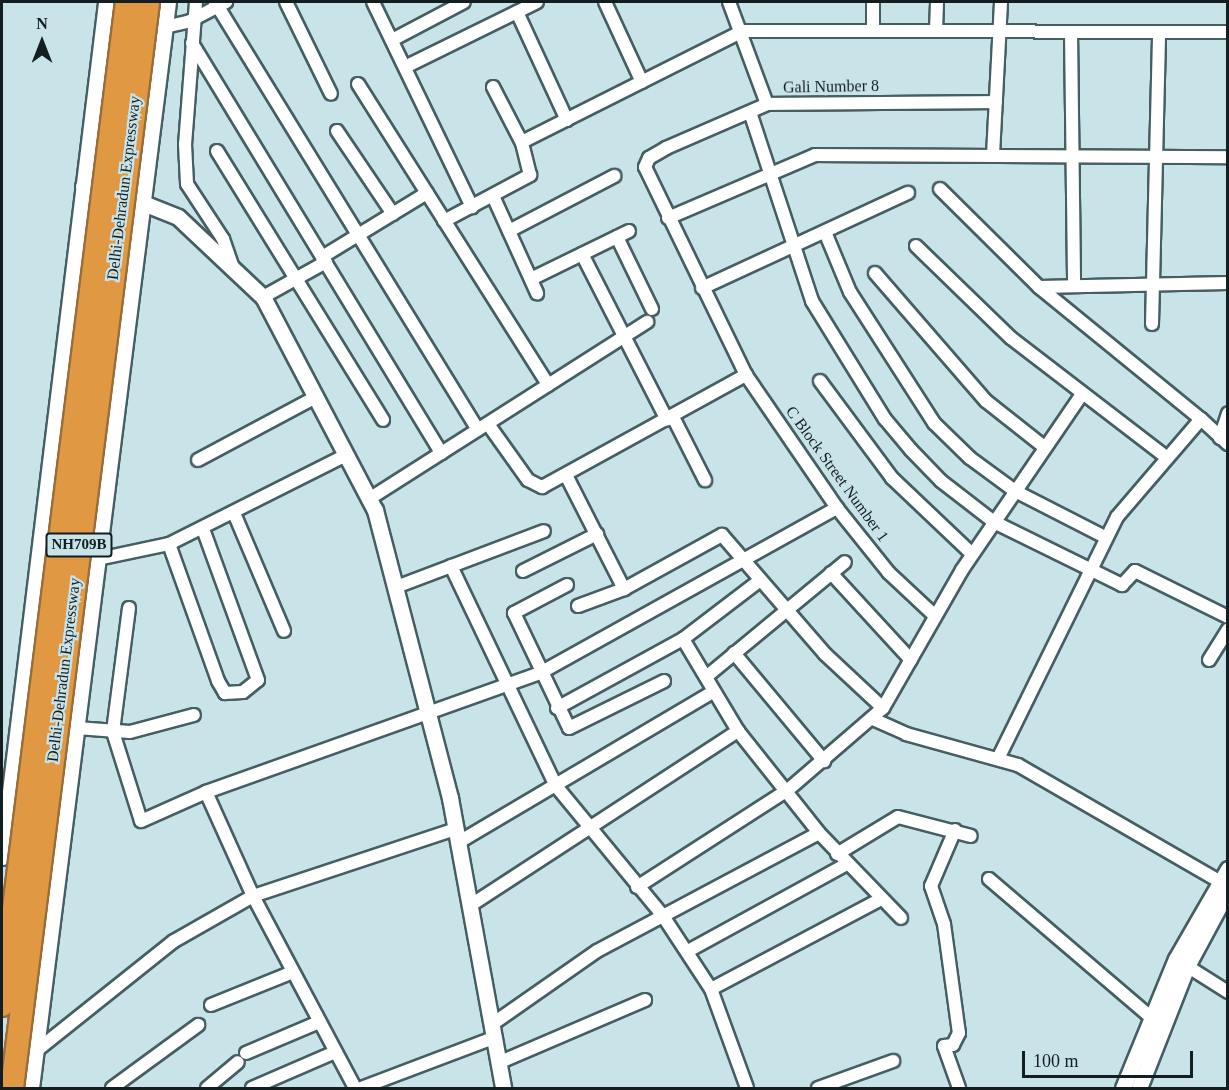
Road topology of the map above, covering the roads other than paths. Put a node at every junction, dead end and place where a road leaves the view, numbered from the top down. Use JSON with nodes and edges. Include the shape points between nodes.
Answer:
{"nodes":[{"id":1,"x":106,"y":2,"type":"edge"},
{"id":2,"x":127,"y":2,"type":"edge"},
{"id":3,"x":148,"y":2,"type":"edge"},
{"id":4,"x":168,"y":2,"type":"edge"},
{"id":5,"x":196,"y":2,"type":"edge"},
{"id":6,"x":286,"y":2,"type":"edge"},
{"id":7,"x":373,"y":2,"type":"edge"},
{"id":8,"x":464,"y":2,"type":"edge"},
{"id":9,"x":537,"y":2,"type":"edge"},
{"id":10,"x":605,"y":2,"type":"edge"},
{"id":11,"x":729,"y":2,"type":"edge"},
{"id":12,"x":873,"y":2,"type":"edge"},
{"id":13,"x":937,"y":2,"type":"edge"},
{"id":14,"x":1001,"y":2,"type":"edge"},
{"id":15,"x":219,"y":3,"type":"edge"},
{"id":16,"x":517,"y":12,"type":"junction"},
{"id":17,"x":192,"y":20,"type":"junction"},
{"id":18,"x":171,"y":26,"type":"junction"},
{"id":19,"x":743,"y":31,"type":"junction"},
{"id":20,"x":873,"y":31,"type":"junction"},
{"id":21,"x":936,"y":31,"type":"junction"},
{"id":22,"x":999,"y":32,"type":"junction"},
{"id":23,"x":1071,"y":32,"type":"junction"},
{"id":24,"x":1159,"y":32,"type":"junction"},
{"id":25,"x":1227,"y":32,"type":"edge"},
{"id":26,"x":392,"y":40,"type":"junction"},
{"id":27,"x":192,"y":43,"type":"junction"},
{"id":28,"x":405,"y":67,"type":"junction"},
{"id":29,"x":642,"y":82,"type":"junction"},
{"id":30,"x":358,"y":84,"type":"dead end"},
{"id":31,"x":493,"y":87,"type":"dead end"},
{"id":32,"x":331,"y":94,"type":"dead end"},
{"id":33,"x":996,"y":102,"type":"junction"},
{"id":34,"x":767,"y":104,"type":"junction"},
{"id":35,"x":750,"y":112,"type":"junction"},
{"id":36,"x":567,"y":120,"type":"junction"},
{"id":37,"x":337,"y":131,"type":"dead end"},
{"id":38,"x":522,"y":142,"type":"junction"},
{"id":39,"x":217,"y":151,"type":"dead end"},
{"id":40,"x":993,"y":156,"type":"junction"},
{"id":41,"x":1072,"y":156,"type":"junction"},
{"id":42,"x":1157,"y":156,"type":"junction"},
{"id":43,"x":1227,"y":157,"type":"edge"},
{"id":44,"x":646,"y":163,"type":"joint"},
{"id":45,"x":767,"y":172,"type":"junction"},
{"id":46,"x":614,"y":176,"type":"dead end"},
{"id":47,"x":83,"y":186,"type":"junction"},
{"id":48,"x":940,"y":189,"type":"dead end"},
{"id":49,"x":427,"y":193,"type":"junction"},
{"id":50,"x":908,"y":194,"type":"dead end"},
{"id":51,"x":493,"y":196,"type":"junction"},
{"id":52,"x":143,"y":201,"type":"junction"},
{"id":53,"x":472,"y":207,"type":"junction"},
{"id":54,"x":393,"y":214,"type":"junction"},
{"id":55,"x":668,"y":218,"type":"junction"},
{"id":56,"x":444,"y":221,"type":"junction"},
{"id":57,"x":509,"y":231,"type":"junction"},
{"id":58,"x":628,"y":231,"type":"dead end"},
{"id":59,"x":825,"y":232,"type":"junction"},
{"id":60,"x":358,"y":235,"type":"junction"},
{"id":61,"x":616,"y":237,"type":"junction"},
{"id":62,"x":916,"y":246,"type":"dead end"},
{"id":63,"x":792,"y":248,"type":"junction"},
{"id":64,"x":582,"y":254,"type":"junction"},
{"id":65,"x":324,"y":259,"type":"junction"},
{"id":66,"x":233,"y":268,"type":"junction"},
{"id":67,"x":875,"y":273,"type":"dead end"},
{"id":68,"x":531,"y":279,"type":"junction"},
{"id":69,"x":298,"y":280,"type":"junction"},
{"id":70,"x":1227,"y":283,"type":"edge"},
{"id":71,"x":1156,"y":284,"type":"junction"},
{"id":72,"x":1074,"y":286,"type":"junction"},
{"id":73,"x":1039,"y":287,"type":"junction"},
{"id":74,"x":702,"y":288,"type":"junction"},
{"id":75,"x":537,"y":293,"type":"dead end"},
{"id":76,"x":263,"y":297,"type":"junction"},
{"id":77,"x":652,"y":309,"type":"dead end"},
{"id":78,"x":648,"y":322,"type":"dead end"},
{"id":79,"x":1152,"y":324,"type":"dead end"},
{"id":80,"x":622,"y":338,"type":"junction"},
{"id":81,"x":746,"y":375,"type":"junction"},
{"id":82,"x":820,"y":381,"type":"dead end"},
{"id":83,"x":548,"y":385,"type":"junction"},
{"id":84,"x":1082,"y":394,"type":"junction"},
{"id":85,"x":316,"y":397,"type":"junction"},
{"id":86,"x":1227,"y":413,"type":"edge"},
{"id":87,"x":670,"y":418,"type":"junction"},
{"id":88,"x":1201,"y":419,"type":"junction"},
{"id":89,"x":383,"y":420,"type":"dead end"},
{"id":90,"x":483,"y":427,"type":"junction"},
{"id":91,"x":1224,"y":441,"type":"edge"},
{"id":92,"x":1043,"y":446,"type":"junction"},
{"id":93,"x":441,"y":453,"type":"junction"},
{"id":94,"x":346,"y":455,"type":"junction"},
{"id":95,"x":1166,"y":458,"type":"junction"},
{"id":96,"x":198,"y":460,"type":"dead end"},
{"id":97,"x":567,"y":477,"type":"junction"},
{"id":98,"x":705,"y":480,"type":"dead end"},
{"id":99,"x":1015,"y":490,"type":"junction"},
{"id":100,"x":369,"y":499,"type":"junction"},
{"id":101,"x":837,"y":508,"type":"junction"},
{"id":102,"x":234,"y":513,"type":"junction"},
{"id":103,"x":994,"y":522,"type":"junction"},
{"id":104,"x":203,"y":529,"type":"junction"},
{"id":105,"x":543,"y":531,"type":"dead end"},
{"id":106,"x":597,"y":534,"type":"junction"},
{"id":107,"x":1105,"y":537,"type":"junction"},
{"id":108,"x":169,"y":544,"type":"junction"},
{"id":109,"x":972,"y":554,"type":"junction"},
{"id":110,"x":102,"y":559,"type":"junction"},
{"id":111,"x":744,"y":560,"type":"junction"},
{"id":112,"x":845,"y":562,"type":"dead end"},
{"id":113,"x":451,"y":566,"type":"junction"},
{"id":114,"x":524,"y":571,"type":"dead end"},
{"id":115,"x":1089,"y":571,"type":"junction"},
{"id":116,"x":831,"y":573,"type":"junction"},
{"id":117,"x":759,"y":580,"type":"junction"},
{"id":118,"x":567,"y":585,"type":"dead end"},
{"id":119,"x":396,"y":587,"type":"junction"},
{"id":120,"x":624,"y":589,"type":"junction"},
{"id":121,"x":578,"y":606,"type":"dead end"},
{"id":122,"x":129,"y":608,"type":"dead end"},
{"id":123,"x":785,"y":609,"type":"junction"},
{"id":124,"x":934,"y":615,"type":"junction"},
{"id":125,"x":1227,"y":617,"type":"edge"},
{"id":126,"x":1227,"y":630,"type":"edge"},
{"id":127,"x":284,"y":631,"type":"dead end"},
{"id":128,"x":684,"y":639,"type":"junction"},
{"id":129,"x":734,"y":652,"type":"junction"},
{"id":130,"x":911,"y":660,"type":"junction"},
{"id":131,"x":1209,"y":660,"type":"dead end"},
{"id":132,"x":540,"y":673,"type":"junction"},
{"id":133,"x":706,"y":677,"type":"junction"},
{"id":134,"x":664,"y":681,"type":"dead end"},
{"id":135,"x":508,"y":685,"type":"junction"},
{"id":136,"x":713,"y":692,"type":"junction"},
{"id":137,"x":557,"y":708,"type":"junction"},
{"id":138,"x":883,"y":708,"type":"junction"},
{"id":139,"x":429,"y":713,"type":"junction"},
{"id":140,"x":194,"y":715,"type":"dead end"},
{"id":141,"x":873,"y":719,"type":"junction"},
{"id":142,"x":77,"y":728,"type":"junction"},
{"id":143,"x":738,"y":731,"type":"junction"},
{"id":144,"x":106,"y":732,"type":"junction"},
{"id":145,"x":999,"y":757,"type":"junction"},
{"id":146,"x":824,"y":761,"type":"junction"},
{"id":147,"x":556,"y":786,"type":"junction"},
{"id":148,"x":789,"y":789,"type":"junction"},
{"id":149,"x":206,"y":792,"type":"junction"},
{"id":150,"x":588,"y":826,"type":"junction"},
{"id":151,"x":955,"y":830,"type":"junction"},
{"id":152,"x":819,"y":833,"type":"junction"},
{"id":153,"x":457,"y":836,"type":"junction"},
{"id":154,"x":971,"y":836,"type":"dead end"},
{"id":155,"x":837,"y":854,"type":"junction"},
{"id":156,"x":2,"y":857,"type":"edge"},
{"id":157,"x":847,"y":864,"type":"junction"},
{"id":158,"x":989,"y":879,"type":"dead end"},
{"id":159,"x":1225,"y":881,"type":"edge"},
{"id":160,"x":637,"y":886,"type":"junction"},
{"id":161,"x":253,"y":896,"type":"junction"},
{"id":162,"x":879,"y":900,"type":"junction"},
{"id":163,"x":471,"y":905,"type":"junction"},
{"id":164,"x":663,"y":916,"type":"junction"},
{"id":165,"x":901,"y":918,"type":"dead end"},
{"id":166,"x":688,"y":951,"type":"junction"},
{"id":167,"x":1181,"y":963,"type":"junction"},
{"id":168,"x":293,"y":972,"type":"junction"},
{"id":169,"x":711,"y":989,"type":"junction"},
{"id":170,"x":1227,"y":992,"type":"edge"},
{"id":171,"x":645,"y":1000,"type":"dead end"},
{"id":172,"x":2,"y":1005,"type":"edge"},
{"id":173,"x":211,"y":1005,"type":"dead end"},
{"id":174,"x":1152,"y":1018,"type":"junction"},
{"id":175,"x":319,"y":1022,"type":"junction"},
{"id":176,"x":198,"y":1025,"type":"dead end"},
{"id":177,"x":492,"y":1031,"type":"junction"},
{"id":178,"x":36,"y":1051,"type":"junction"},
{"id":179,"x":335,"y":1052,"type":"junction"},
{"id":180,"x":893,"y":1061,"type":"dead end"},
{"id":181,"x":498,"y":1063,"type":"junction"},
{"id":182,"x":256,"y":1086,"type":"edge"},
{"id":183,"x":12,"y":1089,"type":"edge"},
{"id":184,"x":31,"y":1089,"type":"edge"},
{"id":185,"x":112,"y":1089,"type":"edge"},
{"id":186,"x":207,"y":1089,"type":"edge"},
{"id":187,"x":355,"y":1089,"type":"edge"},
{"id":188,"x":361,"y":1089,"type":"edge"},
{"id":189,"x":503,"y":1089,"type":"edge"},
{"id":190,"x":747,"y":1089,"type":"edge"},
{"id":191,"x":818,"y":1089,"type":"edge"},
{"id":192,"x":959,"y":1089,"type":"edge"},
{"id":193,"x":1123,"y":1089,"type":"edge"},
{"id":194,"x":1139,"y":1089,"type":"edge"}],
"edges":[{"from":1,"to":47,"type":"street"},
{"from":2,"to":172,"type":"highway","name":"Delhi-Dehradun Expressway","number":"NH709B","bridge":true},
{"from":3,"to":183,"type":"highway","name":"Delhi-Dehradun Expressway","number":"NH709B","bridge":true},
{"from":4,"to":18,"type":"street"},
{"from":5,"to":17,"type":"street"},
{"from":6,"to":32,"type":"street"},
{"from":7,"to":26,"type":"street"},
{"from":8,"to":26,"type":"street"},
{"from":9,"to":16,"type":"street"},
{"from":10,"to":29,"type":"street"},
{"from":11,"to":19,"type":"street"},
{"from":12,"to":20,"type":"street"},
{"from":13,"to":21,"type":"street"},
{"from":14,"to":22,"type":"street"},
{"from":15,"to":17,"type":"street"},
{"from":15,"to":60,"type":"street"},
{"from":16,"to":28,"type":"street"},
{"from":16,"to":36,"type":"street"},
{"from":17,"to":18,"type":"street"},
{"from":17,"to":27,"type":"street"},
{"from":18,"to":52,"type":"street"},
{"from":19,"to":20,"type":"street"},
{"from":19,"to":29,"type":"street"},
{"from":19,"to":34,"type":"street"},
{"from":20,"to":21,"type":"street"},
{"from":21,"to":22,"type":"street"},
{"from":22,"to":23,"type":"street"},
{"from":22,"to":33,"type":"street"},
{"from":23,"to":24,"type":"street"},
{"from":23,"to":41,"type":"street"},
{"from":24,"to":25,"type":"street"},
{"from":24,"to":42,"type":"street"},
{"from":26,"to":28,"type":"street"},
{"from":27,"to":65,"type":"street"},
{"from":27,"to":66,"type":"street","via":[[187,184],[223,239]]},
{"from":28,"to":53,"type":"street"},
{"from":29,"to":36,"type":"street"},
{"from":30,"to":49,"type":"street"},
{"from":31,"to":38,"type":"street"},
{"from":33,"to":34,"type":"street","name":"Gali Number 8"},
{"from":33,"to":40,"type":"street"},
{"from":34,"to":35,"type":"street","name":"Gali Number 8"},
{"from":35,"to":44,"type":"street","name":"Gali Number 8","via":[[690,136]]},
{"from":35,"to":45,"type":"street"},
{"from":36,"to":38,"type":"street"},
{"from":37,"to":54,"type":"street"},
{"from":38,"to":51,"type":"street","via":[[532,172]]},
{"from":39,"to":69,"type":"street"},
{"from":40,"to":41,"type":"street"},
{"from":40,"to":45,"type":"street","via":[[815,155]]},
{"from":41,"to":42,"type":"street"},
{"from":41,"to":72,"type":"street"},
{"from":42,"to":43,"type":"street"},
{"from":42,"to":71,"type":"street"},
{"from":44,"to":55,"type":"street","name":"C Block Street Number 1"},
{"from":45,"to":55,"type":"street"},
{"from":45,"to":63,"type":"street"},
{"from":46,"to":57,"type":"street"},
{"from":47,"to":52,"type":"street"},
{"from":47,"to":156,"type":"street"},
{"from":48,"to":73,"type":"street"},
{"from":49,"to":54,"type":"street"},
{"from":49,"to":56,"type":"street"},
{"from":50,"to":59,"type":"street"},
{"from":51,"to":53,"type":"street"},
{"from":51,"to":57,"type":"street"},
{"from":52,"to":66,"type":"street","via":[[178,217]]},
{"from":52,"to":110,"type":"street"},
{"from":53,"to":56,"type":"street"},
{"from":54,"to":60,"type":"street"},
{"from":55,"to":74,"type":"street","name":"C Block Street Number 1"},
{"from":56,"to":83,"type":"street"},
{"from":57,"to":68,"type":"street"},
{"from":58,"to":61,"type":"street"},
{"from":59,"to":63,"type":"street"},
{"from":59,"to":99,"type":"street","via":[[850,292],[934,423],[970,458]]},
{"from":60,"to":65,"type":"street"},
{"from":60,"to":90,"type":"street"},
{"from":61,"to":64,"type":"street"},
{"from":61,"to":77,"type":"street"},
{"from":62,"to":84,"type":"street","via":[[1011,338]]},
{"from":63,"to":74,"type":"street"},
{"from":63,"to":103,"type":"street","via":[[825,328],[885,419],[941,481]]},
{"from":64,"to":68,"type":"street"},
{"from":64,"to":80,"type":"street"},
{"from":65,"to":69,"type":"street"},
{"from":65,"to":93,"type":"street"},
{"from":66,"to":76,"type":"street"},
{"from":67,"to":92,"type":"street","via":[[986,401]]},
{"from":68,"to":75,"type":"street"},
{"from":69,"to":76,"type":"street"},
{"from":69,"to":89,"type":"street"},
{"from":70,"to":71,"type":"street"},
{"from":71,"to":72,"type":"street"},
{"from":71,"to":79,"type":"street"},
{"from":72,"to":73,"type":"street"},
{"from":73,"to":88,"type":"street"},
{"from":74,"to":81,"type":"street","name":"C Block Street Number 1"},
{"from":76,"to":85,"type":"street"},
{"from":78,"to":80,"type":"street"},
{"from":80,"to":83,"type":"street"},
{"from":80,"to":87,"type":"street"},
{"from":81,"to":87,"type":"street"},
{"from":81,"to":101,"type":"street","name":"C Block Street Number 1"},
{"from":82,"to":109,"type":"street","via":[[892,478]]},
{"from":83,"to":90,"type":"street"},
{"from":84,"to":92,"type":"street"},
{"from":84,"to":95,"type":"street"},
{"from":85,"to":94,"type":"street"},
{"from":85,"to":96,"type":"street"},
{"from":86,"to":91,"type":"street"},
{"from":87,"to":97,"type":"street"},
{"from":87,"to":98,"type":"street"},
{"from":88,"to":91,"type":"street"},
{"from":88,"to":95,"type":"street"},
{"from":90,"to":93,"type":"street"},
{"from":90,"to":97,"type":"street","via":[[535,485]]},
{"from":92,"to":99,"type":"street"},
{"from":93,"to":100,"type":"street"},
{"from":94,"to":100,"type":"street"},
{"from":94,"to":102,"type":"street"},
{"from":95,"to":107,"type":"street","via":[[1131,497]]},
{"from":97,"to":106,"type":"street"},
{"from":99,"to":103,"type":"street"},
{"from":99,"to":107,"type":"street"},
{"from":100,"to":119,"type":"street"},
{"from":101,"to":111,"type":"street"},
{"from":101,"to":124,"type":"street","name":"C Block Street Number 1","via":[[889,573]]},
{"from":102,"to":104,"type":"street"},
{"from":102,"to":127,"type":"street"},
{"from":103,"to":109,"type":"street"},
{"from":103,"to":115,"type":"street"},
{"from":104,"to":108,"type":"street"},
{"from":104,"to":108,"type":"street","via":[[258,680],[243,692],[225,693],[218,681]]},
{"from":105,"to":113,"type":"street"},
{"from":106,"to":114,"type":"street"},
{"from":106,"to":120,"type":"street"},
{"from":107,"to":115,"type":"street"},
{"from":108,"to":110,"type":"street"},
{"from":109,"to":124,"type":"street"},
{"from":110,"to":142,"type":"street"},
{"from":111,"to":117,"type":"street"},
{"from":111,"to":120,"type":"street","via":[[727,538],[716,535]]},
{"from":111,"to":132,"type":"street"},
{"from":112,"to":116,"type":"street"},
{"from":113,"to":119,"type":"street"},
{"from":113,"to":135,"type":"street"},
{"from":115,"to":125,"type":"street","via":[[1122,585],[1135,571]]},
{"from":115,"to":145,"type":"street"},
{"from":116,"to":123,"type":"street"},
{"from":116,"to":130,"type":"street"},
{"from":117,"to":123,"type":"street"},
{"from":117,"to":128,"type":"street"},
{"from":118,"to":132,"type":"street","via":[[514,612]]},
{"from":119,"to":139,"type":"street"},
{"from":120,"to":121,"type":"street"},
{"from":122,"to":144,"type":"street"},
{"from":123,"to":129,"type":"street"},
{"from":123,"to":138,"type":"street"},
{"from":124,"to":130,"type":"street"},
{"from":126,"to":131,"type":"street"},
{"from":128,"to":133,"type":"street"},
{"from":128,"to":137,"type":"street"},
{"from":129,"to":133,"type":"street"},
{"from":129,"to":146,"type":"street"},
{"from":130,"to":138,"type":"street"},
{"from":132,"to":135,"type":"street"},
{"from":132,"to":137,"type":"street"},
{"from":133,"to":136,"type":"street"},
{"from":134,"to":137,"type":"street","via":[[573,729]]},
{"from":135,"to":139,"type":"street"},
{"from":135,"to":147,"type":"street"},
{"from":136,"to":143,"type":"street"},
{"from":136,"to":147,"type":"street"},
{"from":138,"to":141,"type":"street"},
{"from":139,"to":149,"type":"street"},
{"from":139,"to":153,"type":"street"},
{"from":140,"to":144,"type":"street"},
{"from":141,"to":145,"type":"street","via":[[922,739]]},
{"from":141,"to":146,"type":"street"},
{"from":142,"to":144,"type":"street"},
{"from":142,"to":178,"type":"street"},
{"from":143,"to":148,"type":"street"},
{"from":143,"to":150,"type":"street"},
{"from":144,"to":149,"type":"street","via":[[141,821]]},
{"from":145,"to":159,"type":"street"},
{"from":146,"to":148,"type":"street"},
{"from":147,"to":150,"type":"street"},
{"from":147,"to":153,"type":"street"},
{"from":148,"to":152,"type":"street"},
{"from":148,"to":160,"type":"street"},
{"from":149,"to":161,"type":"street"},
{"from":150,"to":160,"type":"street"},
{"from":150,"to":163,"type":"street"},
{"from":151,"to":154,"type":"street"},
{"from":151,"to":155,"type":"street","via":[[898,817]]},
{"from":151,"to":192,"type":"street","via":[[931,886],[944,924],[959,1033],[953,1046],[944,1046]]},
{"from":152,"to":155,"type":"street"},
{"from":152,"to":164,"type":"street"},
{"from":153,"to":161,"type":"street"},
{"from":153,"to":163,"type":"street"},
{"from":155,"to":157,"type":"street"},
{"from":157,"to":162,"type":"street"},
{"from":157,"to":166,"type":"street"},
{"from":158,"to":174,"type":"street"},
{"from":159,"to":167,"type":"street"},
{"from":160,"to":164,"type":"street"},
{"from":161,"to":168,"type":"street"},
{"from":161,"to":178,"type":"street","via":[[174,941]]},
{"from":162,"to":165,"type":"street"},
{"from":162,"to":169,"type":"street"},
{"from":163,"to":177,"type":"street"},
{"from":164,"to":166,"type":"street"},
{"from":164,"to":177,"type":"street","via":[[597,951]]},
{"from":166,"to":169,"type":"street"},
{"from":167,"to":170,"type":"street"},
{"from":167,"to":174,"type":"street"},
{"from":167,"to":194,"type":"street"},
{"from":168,"to":173,"type":"street"},
{"from":168,"to":175,"type":"street"},
{"from":169,"to":190,"type":"street"},
{"from":171,"to":181,"type":"street"},
{"from":174,"to":193,"type":"street"},
{"from":175,"to":179,"type":"street"},
{"from":175,"to":186,"type":"street","via":[[242,1058]]},
{"from":176,"to":185,"type":"street"},
{"from":177,"to":181,"type":"street"},
{"from":177,"to":188,"type":"street"},
{"from":178,"to":184,"type":"street"},
{"from":179,"to":182,"type":"street"},
{"from":179,"to":187,"type":"street"},
{"from":180,"to":191,"type":"street"},
{"from":181,"to":189,"type":"street"}]}
